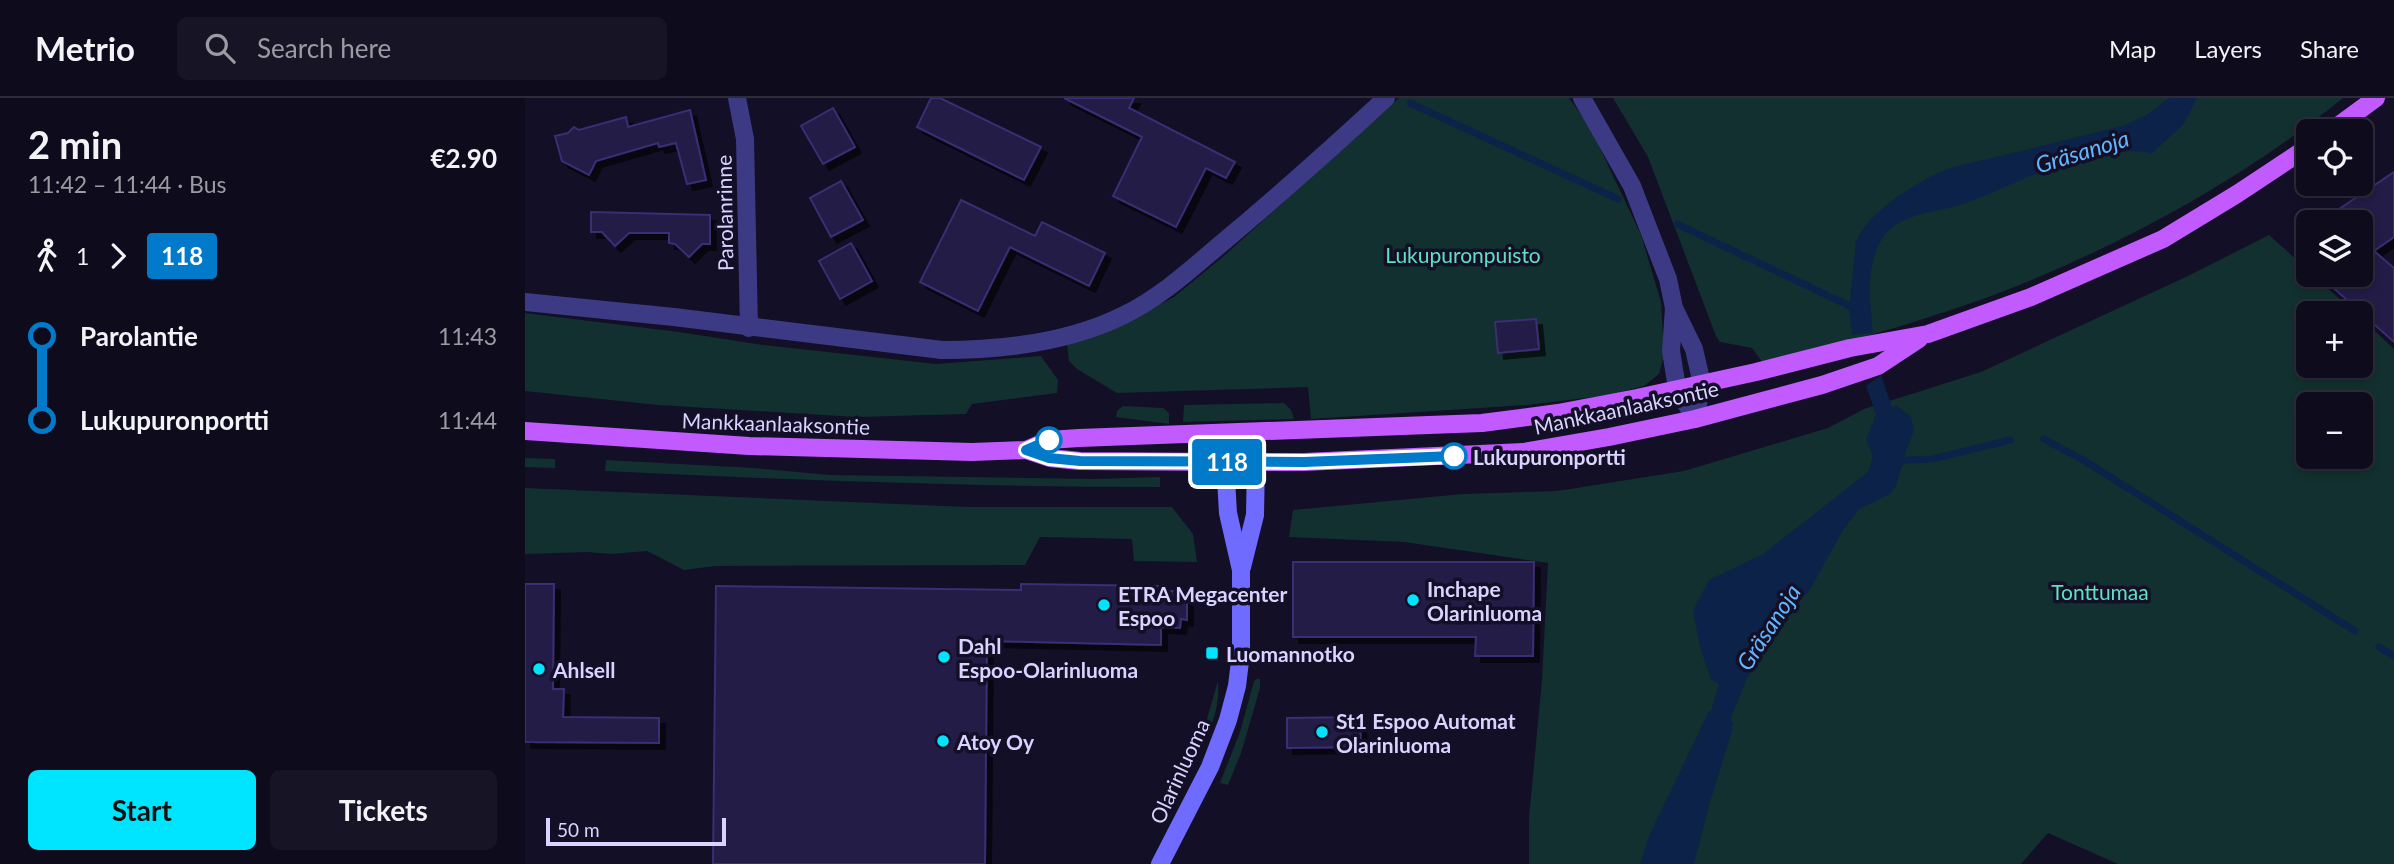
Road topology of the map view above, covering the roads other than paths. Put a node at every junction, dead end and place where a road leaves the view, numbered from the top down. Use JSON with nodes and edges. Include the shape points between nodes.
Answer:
{"nodes":[{"id":1,"x":737,"y":98,"type":"edge"},
{"id":2,"x":1386,"y":98,"type":"edge"},
{"id":3,"x":1582,"y":98,"type":"edge"},
{"id":4,"x":2377,"y":98,"type":"edge"},
{"id":5,"x":2348,"y":119,"type":"edge"},
{"id":6,"x":2296,"y":154,"type":"edge"},
{"id":7,"x":525,"y":302,"type":"edge"},
{"id":8,"x":1674,"y":308,"type":"junction"},
{"id":9,"x":749,"y":328,"type":"junction"},
{"id":10,"x":1928,"y":334,"type":"junction"},
{"id":11,"x":1702,"y":384,"type":"junction"},
{"id":12,"x":1677,"y":388,"type":"junction"},
{"id":13,"x":1695,"y":419,"type":"junction"},
{"id":14,"x":525,"y":431,"type":"edge"},
{"id":15,"x":1240,"y":432,"type":"junction"},
{"id":16,"x":1026,"y":450,"type":"junction"},
{"id":17,"x":1225,"y":462,"type":"junction"},
{"id":18,"x":1256,"y":462,"type":"junction"},
{"id":19,"x":1241,"y":570,"type":"junction"},
{"id":20,"x":1160,"y":864,"type":"edge"}],
"edges":[{"from":1,"to":9,"type":"street","name":"Parolanrinne","via":[[745,139]]},
{"from":2,"to":9,"type":"street","via":[[1297,181],[1160,295],[1075,334],[942,351]]},
{"from":3,"to":8,"type":"street","via":[[1632,186],[1668,279]]},
{"from":4,"to":5,"type":"main road"},
{"from":6,"to":10,"type":"main road","name":"Mankkaanlaaksontie","via":[[2163,239],[2031,297]]},
{"from":7,"to":9,"type":"street"},
{"from":8,"to":11,"type":"street","via":[[1694,349]]},
{"from":8,"to":12,"type":"street","via":[[1671,351]]},
{"from":10,"to":11,"type":"main road","name":"Mankkaanlaaksontie"},
{"from":10,"to":13,"type":"main road","name":"Mankkaanlaaksontie","via":[[1878,366]]},
{"from":11,"to":12,"type":"main road","name":"Mankkaanlaaksontie"},
{"from":11,"to":13,"type":"street"},
{"from":12,"to":13,"type":"street"},
{"from":12,"to":15,"type":"main road","name":"Mankkaanlaaksontie","via":[[1558,413],[1482,423]]},
{"from":13,"to":18,"type":"main road","name":"Mankkaanlaaksontie","via":[[1524,452]]},
{"from":14,"to":16,"type":"main road","name":"Mankkaanlaaksontie","via":[[749,446]]},
{"from":15,"to":16,"type":"main road","name":"Mankkaanlaaksontie","via":[[1049,440]]},
{"from":15,"to":17,"type":"main road","name":"Olarinluoma"},
{"from":15,"to":18,"type":"main road","name":"Olarinluoma"},
{"from":16,"to":17,"type":"main road","name":"Mankkaanlaaksontie","via":[[1080,461]]},
{"from":17,"to":18,"type":"main road","name":"Mankkaanlaaksontie"},
{"from":17,"to":19,"type":"main road","name":"Olarinluoma","via":[[1228,513]]},
{"from":18,"to":19,"type":"main road","name":"Olarinluoma","via":[[1255,515]]},
{"from":19,"to":20,"type":"main road","name":"Olarinluoma","via":[[1241,653],[1228,720],[1210,767]]}]}
